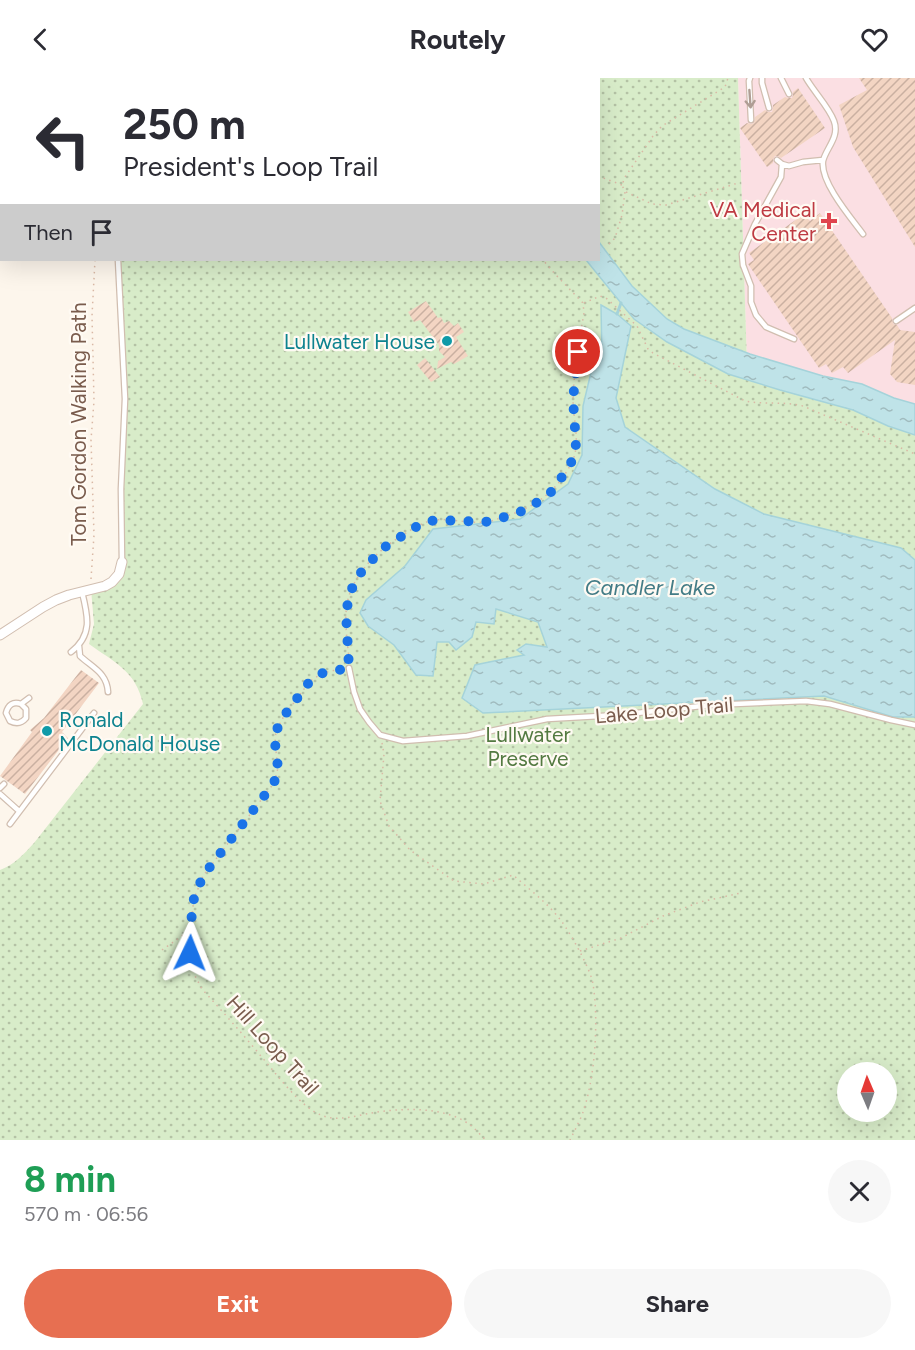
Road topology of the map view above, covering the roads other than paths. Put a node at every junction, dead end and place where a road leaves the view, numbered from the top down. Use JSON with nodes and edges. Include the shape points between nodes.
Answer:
{"nodes":[{"id":1,"x":750,"y":78,"type":"edge"},
{"id":2,"x":762,"y":78,"type":"edge"},
{"id":3,"x":781,"y":78,"type":"edge"},
{"id":4,"x":806,"y":78,"type":"edge"},
{"id":5,"x":789,"y":94,"type":"dead end"},
{"id":6,"x":769,"y":108,"type":"dead end"},
{"id":7,"x":751,"y":120,"type":"dead end"},
{"id":8,"x":823,"y":160,"type":"junction"},
{"id":9,"x":863,"y":234,"type":"dead end"},
{"id":10,"x":118,"y":261,"type":"edge"},
{"id":11,"x":915,"y":308,"type":"edge"},
{"id":12,"x":896,"y":321,"type":"dead end"},
{"id":13,"x":794,"y":339,"type":"dead end"},
{"id":14,"x":122,"y":562,"type":"joint"},
{"id":15,"x":87,"y":590,"type":"junction"},
{"id":16,"x":0,"y":635,"type":"edge"},
{"id":17,"x":79,"y":646,"type":"junction"},
{"id":18,"x":70,"y":652,"type":"dead end"},
{"id":19,"x":349,"y":668,"type":"road end"},
{"id":20,"x":108,"y":692,"type":"dead end"},
{"id":21,"x":29,"y":698,"type":"dead end"},
{"id":22,"x":21,"y":704,"type":"junction"},
{"id":23,"x":94,"y":713,"type":"dead end"},
{"id":24,"x":915,"y":725,"type":"edge"},
{"id":25,"x":0,"y":794,"type":"edge"},
{"id":26,"x":19,"y":812,"type":"junction"},
{"id":27,"x":10,"y":824,"type":"dead end"}],
"edges":[{"from":1,"to":7,"type":"lane","one_way":true},
{"from":2,"to":6,"type":"lane"},
{"from":3,"to":5,"type":"lane"},
{"from":4,"to":8,"type":"lane","via":[[835,122],[835,135]]},
{"from":8,"to":9,"type":"lane","via":[[826,180]]},
{"from":8,"to":13,"type":"lane","via":[[789,166],[779,162],[781,177],[742,254],[756,315],[766,327]]},
{"from":10,"to":14,"type":"lane","via":[[125,408]]},
{"from":11,"to":12,"type":"lane"},
{"from":14,"to":15,"type":"street","via":[[112,582]]},
{"from":15,"to":16,"type":"street","via":[[44,607]]},
{"from":15,"to":17,"type":"lane","via":[[87,625]]},
{"from":17,"to":18,"type":"lane"},
{"from":17,"to":20,"type":"lane","via":[[80,656],[105,677]]},
{"from":19,"to":24,"type":"lane","name":"Lake Loop Trail","via":[[360,709],[369,722],[380,735],[403,741],[467,736],[547,719],[806,701]]},
{"from":21,"to":22,"type":"lane"},
{"from":22,"to":22,"type":"lane","via":[[14,703],[7,709],[10,721],[20,723],[26,718]]},
{"from":23,"to":26,"type":"lane"},
{"from":25,"to":26,"type":"lane"},
{"from":26,"to":27,"type":"lane"}]}
